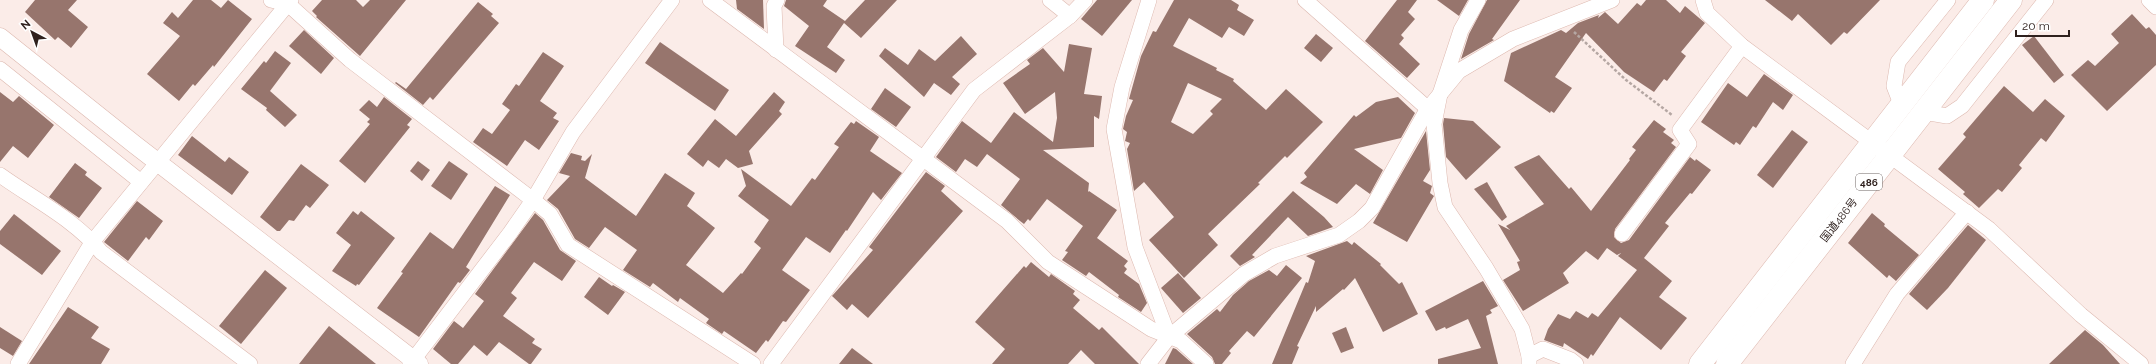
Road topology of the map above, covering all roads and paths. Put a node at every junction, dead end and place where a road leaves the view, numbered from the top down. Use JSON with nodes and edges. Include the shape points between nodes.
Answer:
{"nodes":[{"id":1,"x":272,"y":0,"type":"edge"},
{"id":2,"x":672,"y":0,"type":"edge"},
{"id":3,"x":710,"y":0,"type":"edge"},
{"id":4,"x":1050,"y":0,"type":"edge"},
{"id":5,"x":1085,"y":0,"type":"edge"},
{"id":6,"x":1149,"y":0,"type":"edge"},
{"id":7,"x":1305,"y":0,"type":"edge"},
{"id":8,"x":1478,"y":0,"type":"edge"},
{"id":9,"x":1612,"y":0,"type":"edge"},
{"id":10,"x":1702,"y":0,"type":"edge"},
{"id":11,"x":1948,"y":0,"type":"edge"},
{"id":12,"x":1983,"y":0,"type":"edge"},
{"id":13,"x":2011,"y":0,"type":"edge"},
{"id":14,"x":2046,"y":0,"type":"edge"},
{"id":15,"x":2149,"y":0,"type":"edge"},
{"id":16,"x":290,"y":2,"type":"edge"},
{"id":17,"x":775,"y":2,"type":"edge"},
{"id":18,"x":2156,"y":7,"type":"edge"},
{"id":19,"x":1070,"y":16,"type":"junction"},
{"id":20,"x":1560,"y":20,"type":"junction"},
{"id":21,"x":0,"y":37,"type":"edge"},
{"id":22,"x":1742,"y":46,"type":"junction"},
{"id":23,"x":776,"y":50,"type":"junction"},
{"id":24,"x":0,"y":70,"type":"edge"},
{"id":25,"x":1454,"y":70,"type":"junction"},
{"id":26,"x":1901,"y":104,"type":"junction"},
{"id":27,"x":1924,"y":112,"type":"junction"},
{"id":28,"x":1431,"y":113,"type":"junction"},
{"id":29,"x":1684,"y":125,"type":"junction"},
{"id":30,"x":1873,"y":142,"type":"junction"},
{"id":31,"x":1890,"y":154,"type":"junction"},
{"id":32,"x":923,"y":158,"type":"junction"},
{"id":33,"x":158,"y":161,"type":"junction"},
{"id":34,"x":0,"y":176,"type":"edge"},
{"id":35,"x":141,"y":182,"type":"junction"},
{"id":36,"x":533,"y":200,"type":"junction"},
{"id":37,"x":1967,"y":212,"type":"junction"},
{"id":38,"x":1622,"y":234,"type":"dead end"},
{"id":39,"x":93,"y":241,"type":"junction"},
{"id":40,"x":1169,"y":337,"type":"junction"},
{"id":41,"x":1529,"y":360,"type":"edge"},
{"id":42,"x":1154,"y":361,"type":"edge"},
{"id":43,"x":414,"y":363,"type":"edge"},
{"id":44,"x":18,"y":364,"type":"edge"},
{"id":45,"x":250,"y":364,"type":"edge"},
{"id":46,"x":753,"y":364,"type":"edge"},
{"id":47,"x":771,"y":364,"type":"edge"},
{"id":48,"x":1206,"y":364,"type":"edge"},
{"id":49,"x":1576,"y":364,"type":"edge"},
{"id":50,"x":1700,"y":364,"type":"edge"},
{"id":51,"x":1727,"y":364,"type":"edge"},
{"id":52,"x":1853,"y":364,"type":"edge"},
{"id":53,"x":2141,"y":364,"type":"edge"}],
"edges":[{"from":1,"to":16,"type":"street"},
{"from":2,"to":36,"type":"street","via":[[573,132]]},
{"from":3,"to":23,"type":"street"},
{"from":4,"to":19,"type":"street"},
{"from":5,"to":19,"type":"street"},
{"from":6,"to":40,"type":"street","via":[[1122,87],[1114,129],[1136,247]]},
{"from":7,"to":28,"type":"street"},
{"from":8,"to":25,"type":"street","via":[[1461,30]]},
{"from":9,"to":20,"type":"street"},
{"from":10,"to":22,"type":"street","via":[[1707,13]]},
{"from":11,"to":26,"type":"street","via":[[1898,62],[1894,86]]},
{"from":12,"to":26,"type":"highway","name":"国道486号","number":"486"},
{"from":13,"to":27,"type":"highway","name":"国道486号","number":"486"},
{"from":14,"to":27,"type":"street","via":[[1962,106],[1947,116]]},
{"from":15,"to":18,"type":"street"},
{"from":16,"to":33,"type":"street"},
{"from":16,"to":36,"type":"street","via":[[350,60]]},
{"from":17,"to":23,"type":"street"},
{"from":19,"to":32,"type":"street","via":[[974,90]]},
{"from":20,"to":25,"type":"street"},
{"from":20,"to":29,"type":"path","via":[[1626,80]]},
{"from":21,"to":33,"type":"street"},
{"from":22,"to":29,"type":"street"},
{"from":22,"to":30,"type":"street"},
{"from":23,"to":32,"type":"street"},
{"from":24,"to":35,"type":"street"},
{"from":25,"to":28,"type":"street"},
{"from":26,"to":30,"type":"highway","name":"国道486号","number":"486"},
{"from":27,"to":31,"type":"highway","name":"国道486号","number":"486"},
{"from":28,"to":40,"type":"street","via":[[1372,208],[1359,221],[1339,235],[1275,256],[1244,274]]},
{"from":28,"to":41,"type":"street","via":[[1445,207],[1486,268],[1522,329]]},
{"from":29,"to":38,"type":"street","via":[[1680,130],[1688,144]]},
{"from":30,"to":31,"type":"street"},
{"from":30,"to":50,"type":"highway","name":"国道486号","number":"486"},
{"from":31,"to":37,"type":"street"},
{"from":31,"to":51,"type":"highway","name":"国道486号","number":"486"},
{"from":32,"to":40,"type":"street","via":[[1007,221],[1048,262],[1151,329]]},
{"from":32,"to":47,"type":"street"},
{"from":33,"to":35,"type":"street"},
{"from":33,"to":43,"type":"street"},
{"from":34,"to":39,"type":"street"},
{"from":35,"to":39,"type":"street"},
{"from":36,"to":43,"type":"street"},
{"from":36,"to":46,"type":"street","via":[[550,214],[568,245]]},
{"from":37,"to":52,"type":"street","via":[[1897,294]]},
{"from":37,"to":53,"type":"street","via":[[1989,228],[2081,315]]},
{"from":39,"to":44,"type":"street"},
{"from":39,"to":45,"type":"street","via":[[101,252]]},
{"from":40,"to":42,"type":"street"},
{"from":40,"to":48,"type":"street","via":[[1181,341]]},
{"from":41,"to":49,"type":"street","via":[[1543,349]]}]}
